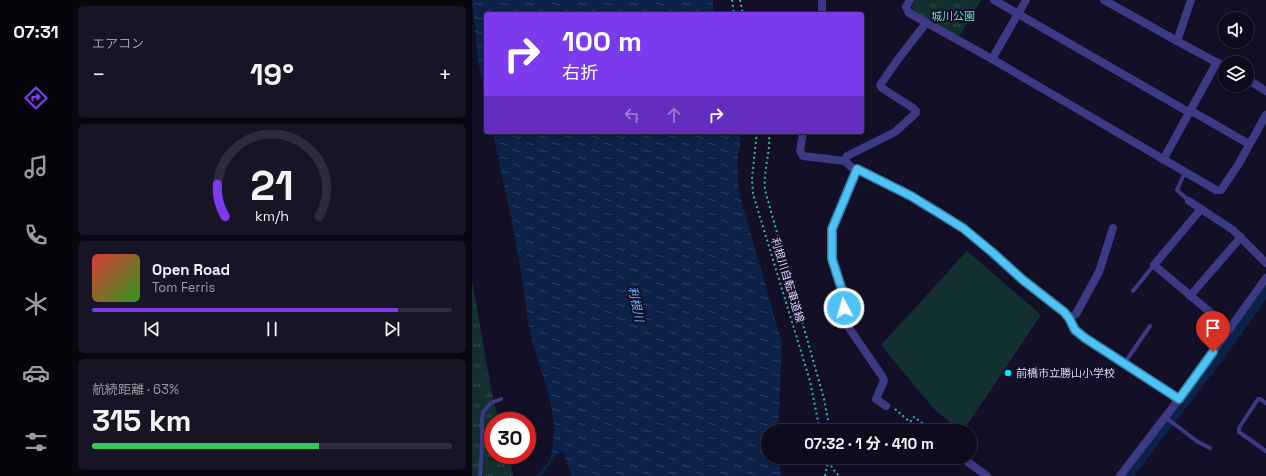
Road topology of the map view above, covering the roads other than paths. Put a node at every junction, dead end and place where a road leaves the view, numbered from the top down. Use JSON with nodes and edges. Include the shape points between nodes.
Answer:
{"nodes":[{"id":1,"x":822,"y":0,"type":"edge"},
{"id":2,"x":910,"y":0,"type":"edge"},
{"id":3,"x":994,"y":0,"type":"edge"},
{"id":4,"x":1026,"y":0,"type":"edge"},
{"id":5,"x":1104,"y":0,"type":"edge"},
{"id":6,"x":1191,"y":0,"type":"edge"},
{"id":7,"x":822,"y":12,"type":"edge"},
{"id":8,"x":1018,"y":14,"type":"junction"},
{"id":9,"x":926,"y":23,"type":"junction"},
{"id":10,"x":1177,"y":41,"type":"junction"},
{"id":11,"x":992,"y":59,"type":"junction"},
{"id":12,"x":1216,"y":62,"type":"joint"},
{"id":13,"x":1254,"y":83,"type":"edge"},
{"id":14,"x":1266,"y":91,"type":"edge"},
{"id":15,"x":1190,"y":112,"type":"junction"},
{"id":16,"x":1266,"y":115,"type":"edge"},
{"id":17,"x":803,"y":134,"type":"edge"},
{"id":18,"x":1249,"y":144,"type":"junction"},
{"id":19,"x":1163,"y":160,"type":"junction"},
{"id":20,"x":845,"y":161,"type":"junction"},
{"id":21,"x":857,"y":169,"type":"junction"},
{"id":22,"x":1185,"y":172,"type":"junction"},
{"id":23,"x":1189,"y":201,"type":"joint"},
{"id":24,"x":1201,"y":209,"type":"junction"},
{"id":25,"x":1113,"y":228,"type":"dead end"},
{"id":26,"x":1241,"y":237,"type":"junction"},
{"id":27,"x":1266,"y":263,"type":"edge"},
{"id":28,"x":1154,"y":265,"type":"junction"},
{"id":29,"x":1266,"y":278,"type":"edge"},
{"id":30,"x":1133,"y":291,"type":"dead end"},
{"id":31,"x":1190,"y":296,"type":"junction"},
{"id":32,"x":1069,"y":318,"type":"junction"},
{"id":33,"x":1150,"y":326,"type":"dead end"},
{"id":34,"x":1230,"y":329,"type":"junction"},
{"id":35,"x":1124,"y":364,"type":"junction"},
{"id":36,"x":501,"y":399,"type":"dead end"},
{"id":37,"x":1179,"y":399,"type":"junction"},
{"id":38,"x":1266,"y":403,"type":"edge"},
{"id":39,"x":886,"y":406,"type":"road end"},
{"id":40,"x":1165,"y":417,"type":"junction"},
{"id":41,"x":1210,"y":448,"type":"dead end"},
{"id":42,"x":1266,"y":451,"type":"edge"},
{"id":43,"x":971,"y":464,"type":"edge"},
{"id":44,"x":480,"y":476,"type":"edge"},
{"id":45,"x":987,"y":476,"type":"edge"},
{"id":46,"x":1120,"y":476,"type":"edge"}],
"edges":[{"from":1,"to":7,"type":"street"},
{"from":2,"to":9,"type":"street","via":[[906,7],[909,13]]},
{"from":3,"to":8,"type":"street"},
{"from":4,"to":8,"type":"street"},
{"from":5,"to":10,"type":"street"},
{"from":6,"to":10,"type":"street"},
{"from":8,"to":11,"type":"street"},
{"from":8,"to":15,"type":"street"},
{"from":9,"to":11,"type":"street"},
{"from":9,"to":20,"type":"street","via":[[880,85],[913,108],[916,113],[895,132],[847,156]]},
{"from":10,"to":12,"type":"street"},
{"from":11,"to":19,"type":"street"},
{"from":12,"to":15,"type":"street"},
{"from":13,"to":14,"type":"street"},
{"from":15,"to":18,"type":"street"},
{"from":15,"to":19,"type":"street"},
{"from":16,"to":18,"type":"street"},
{"from":17,"to":20,"type":"street","via":[[800,151],[803,156]]},
{"from":18,"to":22,"type":"street","via":[[1221,190],[1216,190]]},
{"from":19,"to":22,"type":"street"},
{"from":20,"to":21,"type":"street"},
{"from":21,"to":32,"type":"street","via":[[911,196],[963,228]]},
{"from":21,"to":39,"type":"street","via":[[832,229],[832,259],[842,290],[847,325],[882,376],[884,381],[876,399]]},
{"from":22,"to":23,"type":"lane","via":[[1176,190]]},
{"from":23,"to":24,"type":"street"},
{"from":24,"to":26,"type":"street"},
{"from":24,"to":28,"type":"street"},
{"from":25,"to":32,"type":"street","via":[[1099,272],[1076,314]]},
{"from":26,"to":27,"type":"street"},
{"from":26,"to":31,"type":"street"},
{"from":28,"to":30,"type":"lane"},
{"from":28,"to":31,"type":"street"},
{"from":29,"to":34,"type":"street"},
{"from":31,"to":34,"type":"street"},
{"from":32,"to":35,"type":"street","via":[[1075,330]]},
{"from":33,"to":35,"type":"lane"},
{"from":34,"to":37,"type":"street"},
{"from":35,"to":37,"type":"street"},
{"from":36,"to":44,"type":"lane","via":[[491,402],[483,412]]},
{"from":37,"to":40,"type":"street"},
{"from":38,"to":42,"type":"lane","via":[[1258,399],[1239,428],[1239,432]]},
{"from":40,"to":41,"type":"lane"},
{"from":40,"to":46,"type":"street"},
{"from":43,"to":45,"type":"street"}]}
